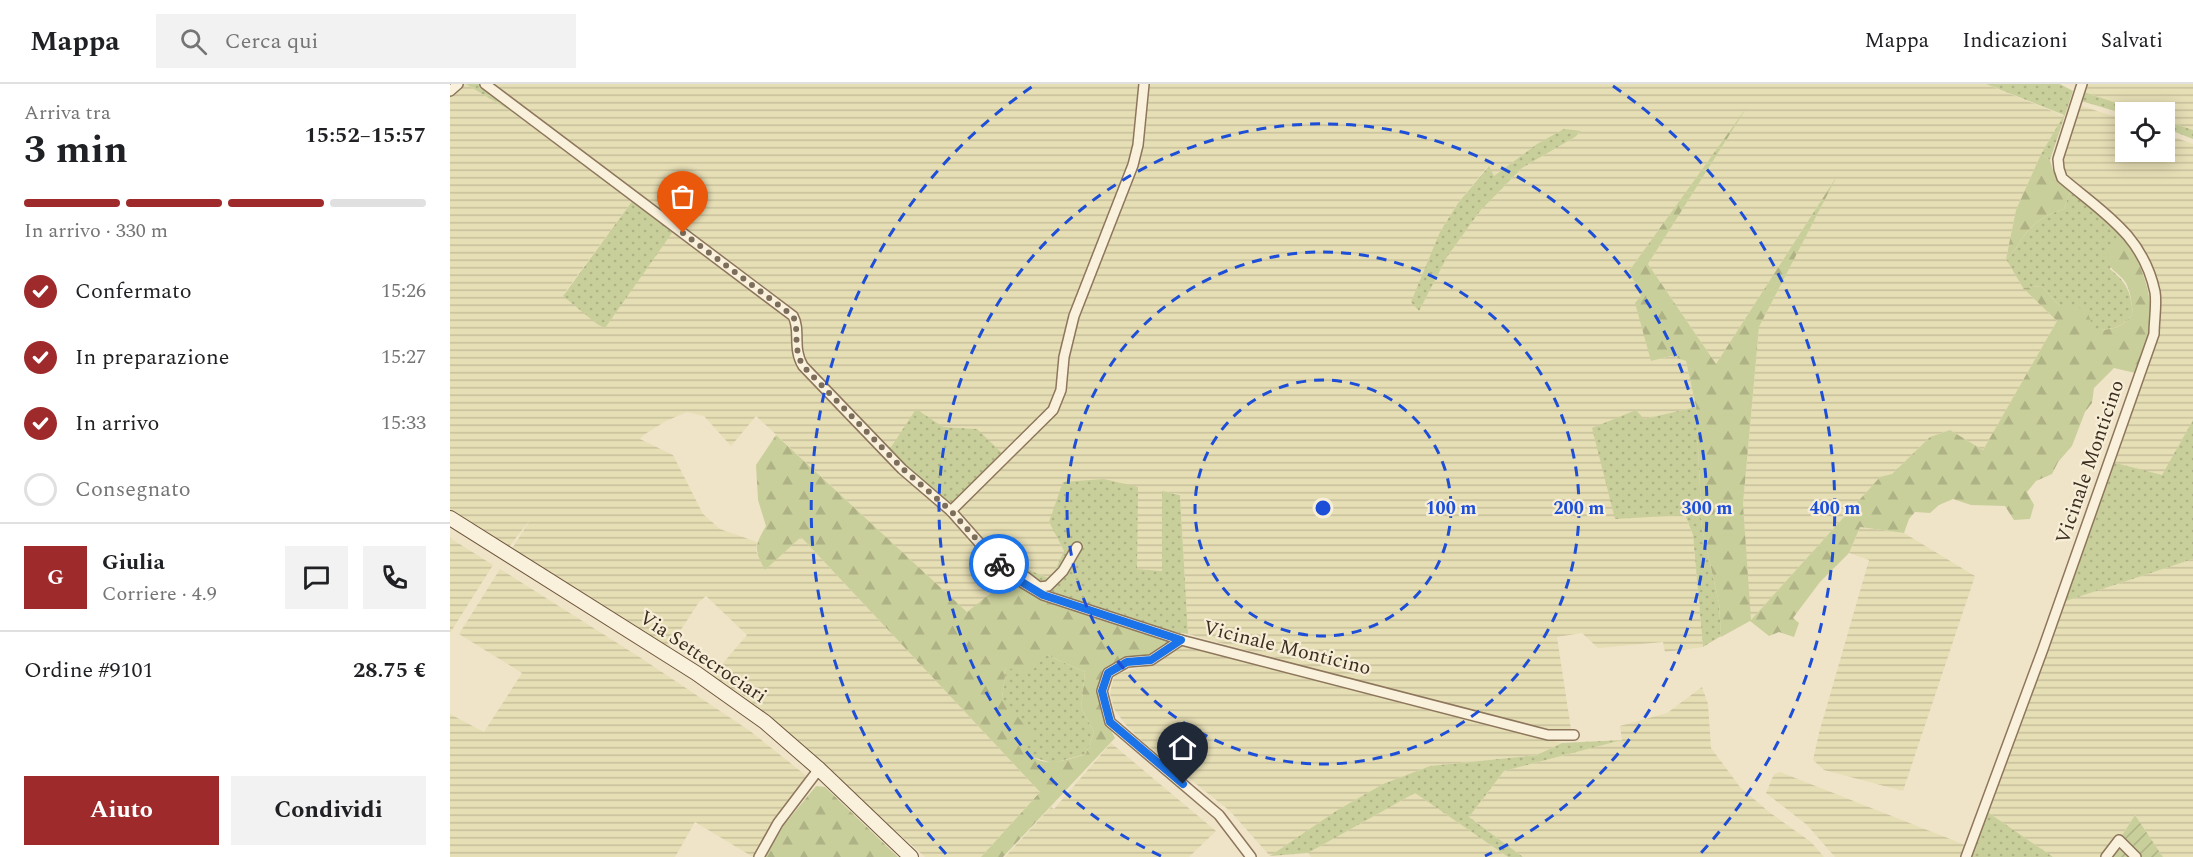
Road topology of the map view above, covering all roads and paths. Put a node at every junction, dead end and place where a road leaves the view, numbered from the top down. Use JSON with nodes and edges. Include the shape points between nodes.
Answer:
{"nodes":[{"id":1,"x":458,"y":84,"type":"edge"},
{"id":2,"x":484,"y":84,"type":"edge"},
{"id":3,"x":1144,"y":84,"type":"edge"},
{"id":4,"x":2082,"y":84,"type":"edge"},
{"id":5,"x":450,"y":91,"type":"edge"},
{"id":6,"x":951,"y":511,"type":"junction"},
{"id":7,"x":450,"y":518,"type":"edge"},
{"id":8,"x":1077,"y":547,"type":"dead end"},
{"id":9,"x":1013,"y":577,"type":"junction"},
{"id":10,"x":1181,"y":640,"type":"junction"},
{"id":11,"x":1574,"y":735,"type":"dead end"},
{"id":12,"x":819,"y":770,"type":"junction"},
{"id":13,"x":759,"y":857,"type":"edge"},
{"id":14,"x":911,"y":857,"type":"edge"},
{"id":15,"x":1251,"y":857,"type":"edge"},
{"id":16,"x":1966,"y":857,"type":"edge"},
{"id":17,"x":2106,"y":857,"type":"edge"},
{"id":18,"x":2136,"y":857,"type":"edge"}],
"edges":[{"from":1,"to":5,"type":"street"},
{"from":2,"to":6,"type":"street","name":"Vicinale Monticino","via":[[793,316],[796,351],[803,366],[903,469]]},
{"from":3,"to":6,"type":"street","via":[[1133,165],[1074,316],[1061,390],[1053,410]]},
{"from":4,"to":16,"type":"street","name":"Vicinale Monticino","via":[[2058,159],[2059,169],[2062,178],[2124,230],[2140,252],[2155,293],[2154,334]]},
{"from":6,"to":9,"type":"street","name":"Vicinale Monticino"},
{"from":7,"to":12,"type":"main road","name":"Via Settecrociari","via":[[696,673],[765,722]]},
{"from":8,"to":9,"type":"street","via":[[1063,571],[1048,586],[1039,587],[1026,577]]},
{"from":9,"to":10,"type":"street","name":"Vicinale Monticino","via":[[1043,595]]},
{"from":10,"to":11,"type":"street","name":"Vicinale Monticino","via":[[1548,735]]},
{"from":10,"to":15,"type":"street","via":[[1151,660],[1127,662],[1108,673],[1102,691],[1110,722],[1219,815]]},
{"from":12,"to":13,"type":"street","via":[[778,823]]},
{"from":12,"to":14,"type":"main road","name":"Via Settecrociari"},
{"from":17,"to":18,"type":"street","via":[[2119,840]]}]}
